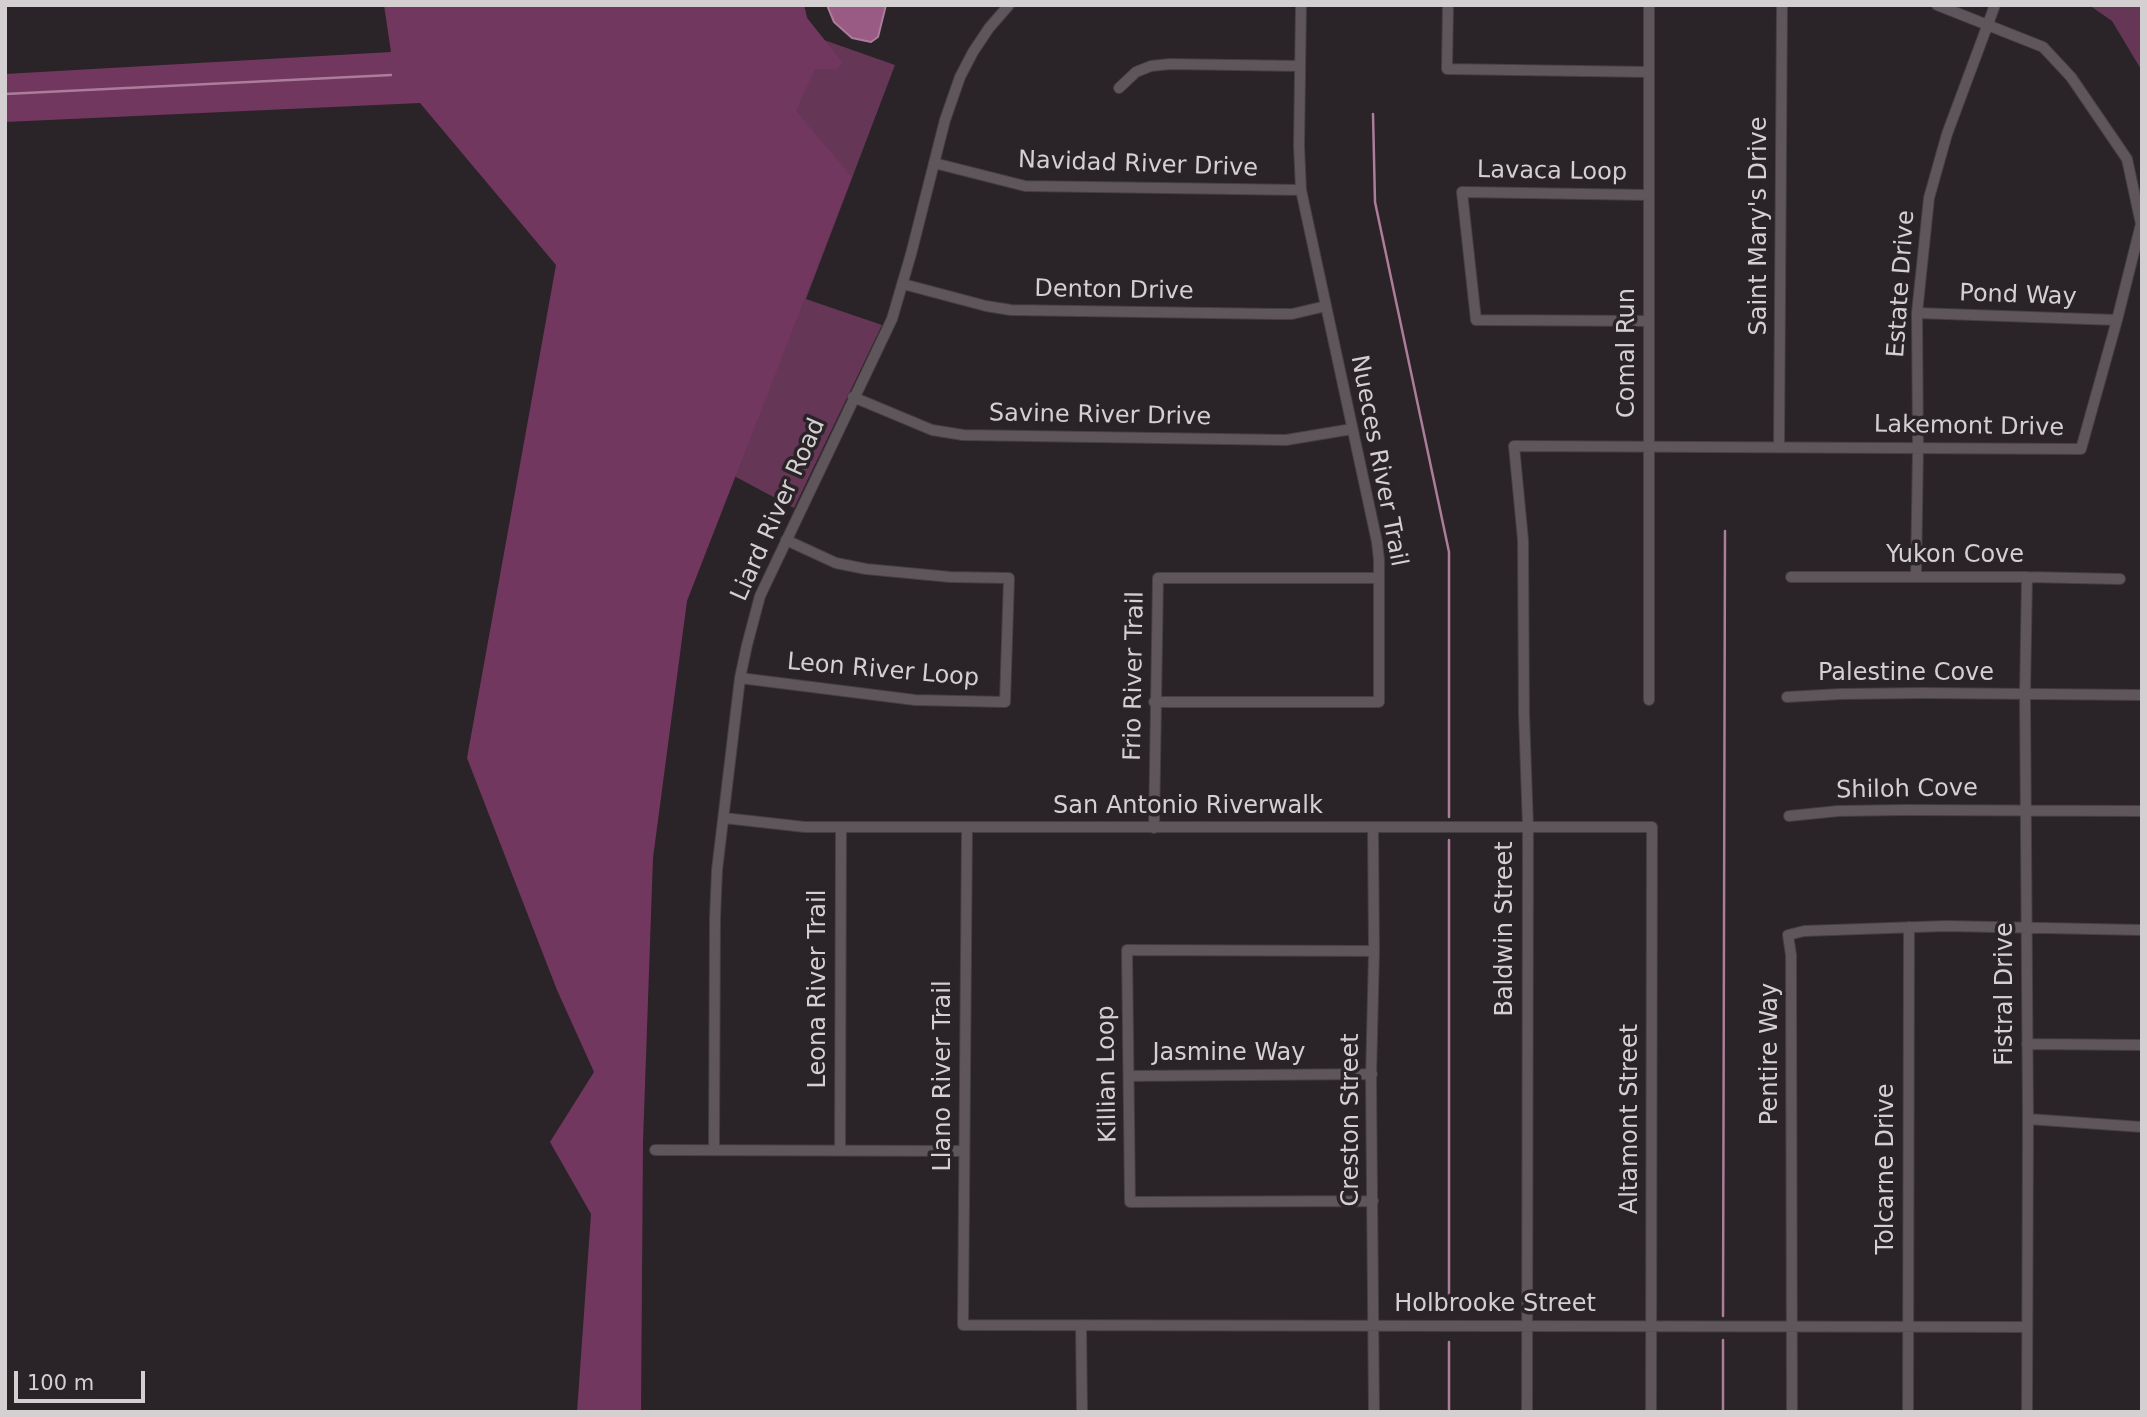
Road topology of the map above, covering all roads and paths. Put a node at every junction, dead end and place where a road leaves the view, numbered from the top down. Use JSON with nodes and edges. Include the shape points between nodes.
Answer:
{"nodes":[{"id":1,"x":1009,"y":5,"type":"edge"},
{"id":2,"x":1301,"y":5,"type":"edge"},
{"id":3,"x":1448,"y":5,"type":"edge"},
{"id":4,"x":1649,"y":5,"type":"edge"},
{"id":5,"x":1782,"y":5,"type":"edge"},
{"id":6,"x":1937,"y":5,"type":"edge"},
{"id":7,"x":1995,"y":5,"type":"edge"},
{"id":8,"x":1989,"y":24,"type":"junction"},
{"id":9,"x":1300,"y":66,"type":"junction"},
{"id":10,"x":1649,"y":72,"type":"junction"},
{"id":11,"x":1119,"y":88,"type":"dead end"},
{"id":12,"x":934,"y":163,"type":"junction"},
{"id":13,"x":1301,"y":190,"type":"junction"},
{"id":14,"x":1649,"y":195,"type":"junction"},
{"id":15,"x":903,"y":284,"type":"junction"},
{"id":16,"x":1326,"y":306,"type":"junction"},
{"id":17,"x":1917,"y":313,"type":"junction"},
{"id":18,"x":2117,"y":320,"type":"junction"},
{"id":19,"x":1648,"y":321,"type":"junction"},
{"id":20,"x":853,"y":397,"type":"junction"},
{"id":21,"x":1352,"y":429,"type":"junction"},
{"id":22,"x":1514,"y":446,"type":"joint"},
{"id":23,"x":1650,"y":447,"type":"junction"},
{"id":24,"x":1779,"y":447,"type":"junction"},
{"id":25,"x":1918,"y":447,"type":"junction"},
{"id":26,"x":786,"y":540,"type":"junction"},
{"id":27,"x":1916,"y":576,"type":"junction"},
{"id":28,"x":1791,"y":577,"type":"dead end"},
{"id":29,"x":2027,"y":577,"type":"junction"},
{"id":30,"x":1379,"y":578,"type":"junction"},
{"id":31,"x":2120,"y":579,"type":"dead end"},
{"id":32,"x":740,"y":678,"type":"junction"},
{"id":33,"x":2025,"y":695,"type":"junction"},
{"id":34,"x":2142,"y":695,"type":"edge"},
{"id":35,"x":1787,"y":697,"type":"dead end"},
{"id":36,"x":1649,"y":700,"type":"dead end"},
{"id":37,"x":1154,"y":702,"type":"junction"},
{"id":38,"x":2026,"y":810,"type":"junction"},
{"id":39,"x":2142,"y":811,"type":"edge"},
{"id":40,"x":1789,"y":816,"type":"dead end"},
{"id":41,"x":724,"y":818,"type":"junction"},
{"id":42,"x":841,"y":827,"type":"junction"},
{"id":43,"x":1528,"y":827,"type":"junction"},
{"id":44,"x":1652,"y":827,"type":"joint"},
{"id":45,"x":967,"y":828,"type":"junction"},
{"id":46,"x":1154,"y":828,"type":"junction"},
{"id":47,"x":1373,"y":828,"type":"junction"},
{"id":48,"x":1909,"y":927,"type":"junction"},
{"id":49,"x":2026,"y":927,"type":"junction"},
{"id":50,"x":2142,"y":930,"type":"edge"},
{"id":51,"x":1374,"y":951,"type":"junction"},
{"id":52,"x":2027,"y":1044,"type":"junction"},
{"id":53,"x":2142,"y":1045,"type":"edge"},
{"id":54,"x":1371,"y":1074,"type":"junction"},
{"id":55,"x":1129,"y":1076,"type":"junction"},
{"id":56,"x":2028,"y":1119,"type":"junction"},
{"id":57,"x":2142,"y":1127,"type":"edge"},
{"id":58,"x":655,"y":1150,"type":"dead end"},
{"id":59,"x":714,"y":1150,"type":"junction"},
{"id":60,"x":839,"y":1150,"type":"junction"},
{"id":61,"x":964,"y":1151,"type":"junction"},
{"id":62,"x":1373,"y":1201,"type":"junction"},
{"id":63,"x":963,"y":1325,"type":"joint"},
{"id":64,"x":1081,"y":1325,"type":"junction"},
{"id":65,"x":1373,"y":1326,"type":"junction"},
{"id":66,"x":1527,"y":1326,"type":"junction"},
{"id":67,"x":1652,"y":1326,"type":"junction"},
{"id":68,"x":1792,"y":1327,"type":"junction"},
{"id":69,"x":1909,"y":1327,"type":"junction"},
{"id":70,"x":2027,"y":1327,"type":"junction"},
{"id":71,"x":1082,"y":1412,"type":"edge"},
{"id":72,"x":1374,"y":1412,"type":"edge"},
{"id":73,"x":1527,"y":1412,"type":"edge"},
{"id":74,"x":1651,"y":1412,"type":"edge"},
{"id":75,"x":1792,"y":1412,"type":"edge"},
{"id":76,"x":1908,"y":1412,"type":"edge"},
{"id":77,"x":2027,"y":1412,"type":"edge"}],
"edges":[{"from":1,"to":12,"type":"street","name":"Liard River Road","via":[[989,28],[960,77]]},
{"from":2,"to":9,"type":"street","name":"Nueces River Trail"},
{"from":3,"to":10,"type":"street","via":[[1447,68]]},
{"from":4,"to":10,"type":"street","name":"Comal Run"},
{"from":5,"to":24,"type":"street","name":"Saint Mary's Drive"},
{"from":6,"to":8,"type":"street","name":"Lakemont Drive"},
{"from":7,"to":8,"type":"street","name":"Estate Drive"},
{"from":8,"to":17,"type":"street","name":"Estate Drive","via":[[1947,134],[1929,198]]},
{"from":8,"to":18,"type":"street","name":"Lakemont Drive","via":[[2043,47],[2071,77],[2127,159],[2141,224]]},
{"from":9,"to":11,"type":"street","via":[[1151,66],[1136,72]]},
{"from":9,"to":13,"type":"street","name":"Nueces River Trail"},
{"from":10,"to":14,"type":"street","name":"Comal Run"},
{"from":12,"to":13,"type":"street","name":"Navidad River Drive","via":[[1026,186]]},
{"from":12,"to":15,"type":"street","name":"Liard River Road"},
{"from":13,"to":16,"type":"street","name":"Nueces River Trail"},
{"from":14,"to":19,"type":"street","name":"Comal Run"},
{"from":14,"to":19,"type":"street","name":"Lavaca Loop","via":[[1462,192],[1476,320]]},
{"from":15,"to":16,"type":"street","name":"Denton Drive","via":[[1011,310],[1292,314]]},
{"from":15,"to":20,"type":"street","name":"Liard River Road"},
{"from":16,"to":21,"type":"street","name":"Nueces River Trail"},
{"from":17,"to":18,"type":"street","name":"Pond Way"},
{"from":17,"to":25,"type":"street","name":"Estate Drive"},
{"from":18,"to":25,"type":"street","name":"Lakemont Drive","via":[[2081,449]]},
{"from":19,"to":23,"type":"street","name":"Comal Run"},
{"from":20,"to":21,"type":"street","name":"Savine River Drive","via":[[932,429],[963,435],[1276,440]]},
{"from":20,"to":26,"type":"street","name":"Liard River Road"},
{"from":21,"to":30,"type":"street","name":"Nueces River Trail","via":[[1377,541]]},
{"from":22,"to":23,"type":"street","name":"Lakemont Drive"},
{"from":22,"to":43,"type":"street","name":"Baldwin Street","via":[[1523,540]]},
{"from":23,"to":24,"type":"street","name":"Lakemont Drive"},
{"from":23,"to":36,"type":"street","name":"Comal Run"},
{"from":24,"to":25,"type":"street","name":"Lakemont Drive"},
{"from":25,"to":27,"type":"street","name":"Estate Drive"},
{"from":26,"to":32,"type":"street","name":"Liard River Road","via":[[760,596]]},
{"from":26,"to":32,"type":"street","name":"Leon River Loop","via":[[836,563],[866,569],[1009,578],[1005,702],[915,700]]},
{"from":27,"to":28,"type":"street","name":"Yukon Cove"},
{"from":27,"to":29,"type":"street","name":"Yukon Cove"},
{"from":29,"to":31,"type":"street","name":"Yukon Cove"},
{"from":29,"to":33,"type":"street","name":"Fistral Drive"},
{"from":30,"to":37,"type":"street","name":"Frio River Trail","via":[[1158,578]]},
{"from":30,"to":37,"type":"street","name":"Nueces River Trail","via":[[1379,702]]},
{"from":32,"to":41,"type":"street","name":"Liard River Road"},
{"from":33,"to":34,"type":"street","name":"Palestine Cove"},
{"from":33,"to":35,"type":"street","name":"Palestine Cove"},
{"from":33,"to":38,"type":"street","name":"Fistral Drive"},
{"from":37,"to":46,"type":"street","name":"Frio River Trail"},
{"from":38,"to":39,"type":"street","name":"Shiloh Cove"},
{"from":38,"to":40,"type":"street","name":"Shiloh Cove"},
{"from":38,"to":49,"type":"street","name":"Fistral Drive"},
{"from":41,"to":42,"type":"street","name":"San Antonio Riverwalk","via":[[792,827]]},
{"from":41,"to":59,"type":"street","name":"Liard River Road","via":[[715,918]]},
{"from":42,"to":45,"type":"street","name":"San Antonio Riverwalk"},
{"from":42,"to":60,"type":"street","name":"Leona River Trail"},
{"from":43,"to":44,"type":"street","name":"San Antonio Riverwalk"},
{"from":43,"to":47,"type":"street","name":"San Antonio Riverwalk"},
{"from":43,"to":66,"type":"street","name":"Baldwin Street"},
{"from":44,"to":67,"type":"street","name":"Altamont Street"},
{"from":45,"to":46,"type":"street","name":"San Antonio Riverwalk"},
{"from":45,"to":61,"type":"street","name":"Llano River Trail"},
{"from":46,"to":47,"type":"street","name":"San Antonio Riverwalk"},
{"from":47,"to":51,"type":"street","name":"Creston Street"},
{"from":48,"to":49,"type":"street","name":"Pentire Way"},
{"from":48,"to":68,"type":"street","name":"Pentire Way","via":[[1804,930],[1788,935]]},
{"from":48,"to":69,"type":"street","name":"Tolcarne Drive"},
{"from":49,"to":50,"type":"street","name":"Pentire Way"},
{"from":49,"to":52,"type":"street","name":"Fistral Drive"},
{"from":51,"to":54,"type":"street","name":"Creston Street"},
{"from":51,"to":55,"type":"street","name":"Killian Loop","via":[[1127,950]]},
{"from":52,"to":53,"type":"street"},
{"from":52,"to":56,"type":"street","name":"Fistral Drive"},
{"from":54,"to":55,"type":"street","name":"Jasmine Way"},
{"from":54,"to":62,"type":"street","name":"Creston Street"},
{"from":55,"to":62,"type":"street","name":"Killian Loop","via":[[1130,1202]]},
{"from":56,"to":57,"type":"street"},
{"from":56,"to":70,"type":"street","name":"Fistral Drive"},
{"from":58,"to":59,"type":"street"},
{"from":59,"to":60,"type":"street"},
{"from":60,"to":61,"type":"street"},
{"from":61,"to":63,"type":"street","name":"Llano River Trail"},
{"from":62,"to":65,"type":"street","name":"Creston Street"},
{"from":63,"to":64,"type":"street","name":"Holbrooke Street"},
{"from":64,"to":65,"type":"street","name":"Holbrooke Street"},
{"from":64,"to":71,"type":"street"},
{"from":65,"to":66,"type":"street","name":"Holbrooke Street"},
{"from":65,"to":72,"type":"street","name":"Creston Street"},
{"from":66,"to":67,"type":"street","name":"Holbrooke Street"},
{"from":66,"to":73,"type":"street","name":"Baldwin Street"},
{"from":67,"to":68,"type":"street","name":"Holbrooke Street"},
{"from":67,"to":74,"type":"street","name":"Altamont Street"},
{"from":68,"to":69,"type":"street","name":"Holbrooke Street"},
{"from":68,"to":75,"type":"street","name":"Pentire Way"},
{"from":69,"to":70,"type":"street","name":"Holbrooke Street"},
{"from":69,"to":76,"type":"street","name":"Tolcarne Drive"},
{"from":70,"to":77,"type":"street","name":"Fistral Drive"}]}
